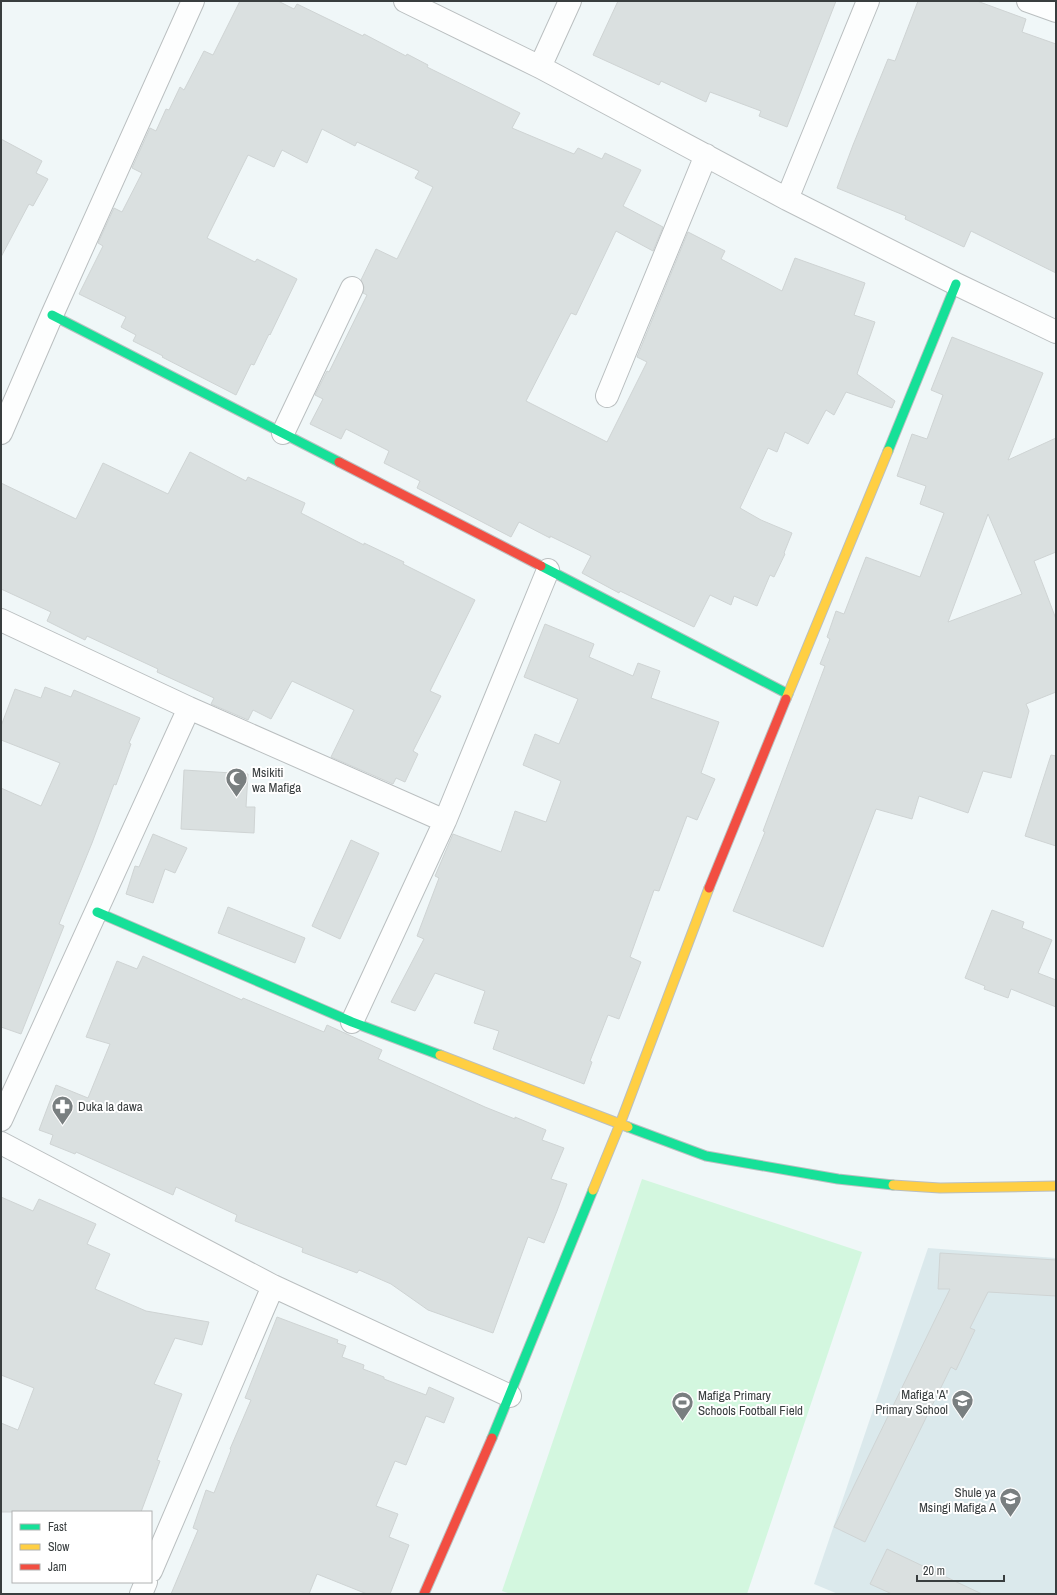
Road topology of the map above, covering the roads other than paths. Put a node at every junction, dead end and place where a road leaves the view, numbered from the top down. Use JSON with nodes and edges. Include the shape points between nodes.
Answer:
{"nodes":[{"id":1,"x":193,"y":1,"type":"edge"},
{"id":2,"x":405,"y":1,"type":"edge"},
{"id":3,"x":570,"y":1,"type":"edge"},
{"id":4,"x":868,"y":1,"type":"edge"},
{"id":5,"x":1028,"y":1,"type":"edge"},
{"id":6,"x":1056,"y":11,"type":"edge"},
{"id":7,"x":540,"y":67,"type":"junction"},
{"id":8,"x":706,"y":155,"type":"junction"},
{"id":9,"x":786,"y":199,"type":"junction"},
{"id":10,"x":956,"y":284,"type":"junction"},
{"id":11,"x":352,"y":288,"type":"dead end"},
{"id":12,"x":52,"y":315,"type":"junction"},
{"id":13,"x":1056,"y":332,"type":"edge"},
{"id":14,"x":607,"y":396,"type":"dead end"},
{"id":15,"x":1,"y":433,"type":"edge"},
{"id":16,"x":283,"y":433,"type":"junction"},
{"id":17,"x":548,"y":570,"type":"junction"},
{"id":18,"x":1,"y":620,"type":"edge"},
{"id":19,"x":788,"y":694,"type":"junction"},
{"id":20,"x":189,"y":708,"type":"junction"},
{"id":21,"x":445,"y":821,"type":"junction"},
{"id":22,"x":97,"y":912,"type":"junction"},
{"id":23,"x":352,"y":1022,"type":"junction"},
{"id":24,"x":1,"y":1120,"type":"edge"},
{"id":25,"x":620,"y":1124,"type":"junction"},
{"id":26,"x":1,"y":1143,"type":"edge"},
{"id":27,"x":1056,"y":1186,"type":"edge"},
{"id":28,"x":273,"y":1286,"type":"junction"},
{"id":29,"x":510,"y":1396,"type":"junction"},
{"id":30,"x":152,"y":1568,"type":"edge"},
{"id":31,"x":146,"y":1583,"type":"edge"},
{"id":32,"x":141,"y":1594,"type":"edge"},
{"id":33,"x":424,"y":1594,"type":"edge"}],
"edges":[{"from":1,"to":12,"type":"street"},
{"from":2,"to":7,"type":"street"},
{"from":3,"to":7,"type":"street"},
{"from":4,"to":9,"type":"street"},
{"from":5,"to":6,"type":"street"},
{"from":7,"to":8,"type":"street"},
{"from":8,"to":9,"type":"street"},
{"from":8,"to":14,"type":"street"},
{"from":9,"to":10,"type":"street"},
{"from":10,"to":13,"type":"street"},
{"from":10,"to":19,"type":"street"},
{"from":11,"to":16,"type":"street"},
{"from":12,"to":15,"type":"street"},
{"from":12,"to":16,"type":"street"},
{"from":16,"to":17,"type":"street"},
{"from":17,"to":19,"type":"street"},
{"from":17,"to":21,"type":"street"},
{"from":18,"to":20,"type":"street"},
{"from":19,"to":25,"type":"street","via":[[712,882]]},
{"from":20,"to":21,"type":"street"},
{"from":20,"to":22,"type":"street"},
{"from":21,"to":23,"type":"street"},
{"from":22,"to":23,"type":"street"},
{"from":22,"to":24,"type":"street"},
{"from":23,"to":25,"type":"street"},
{"from":25,"to":27,"type":"street","via":[[706,1156],[862,1183],[940,1188]]},
{"from":25,"to":29,"type":"street"},
{"from":26,"to":28,"type":"street"},
{"from":28,"to":29,"type":"street"},
{"from":28,"to":30,"type":"street"},
{"from":29,"to":33,"type":"street"},
{"from":31,"to":32,"type":"street"}]}
